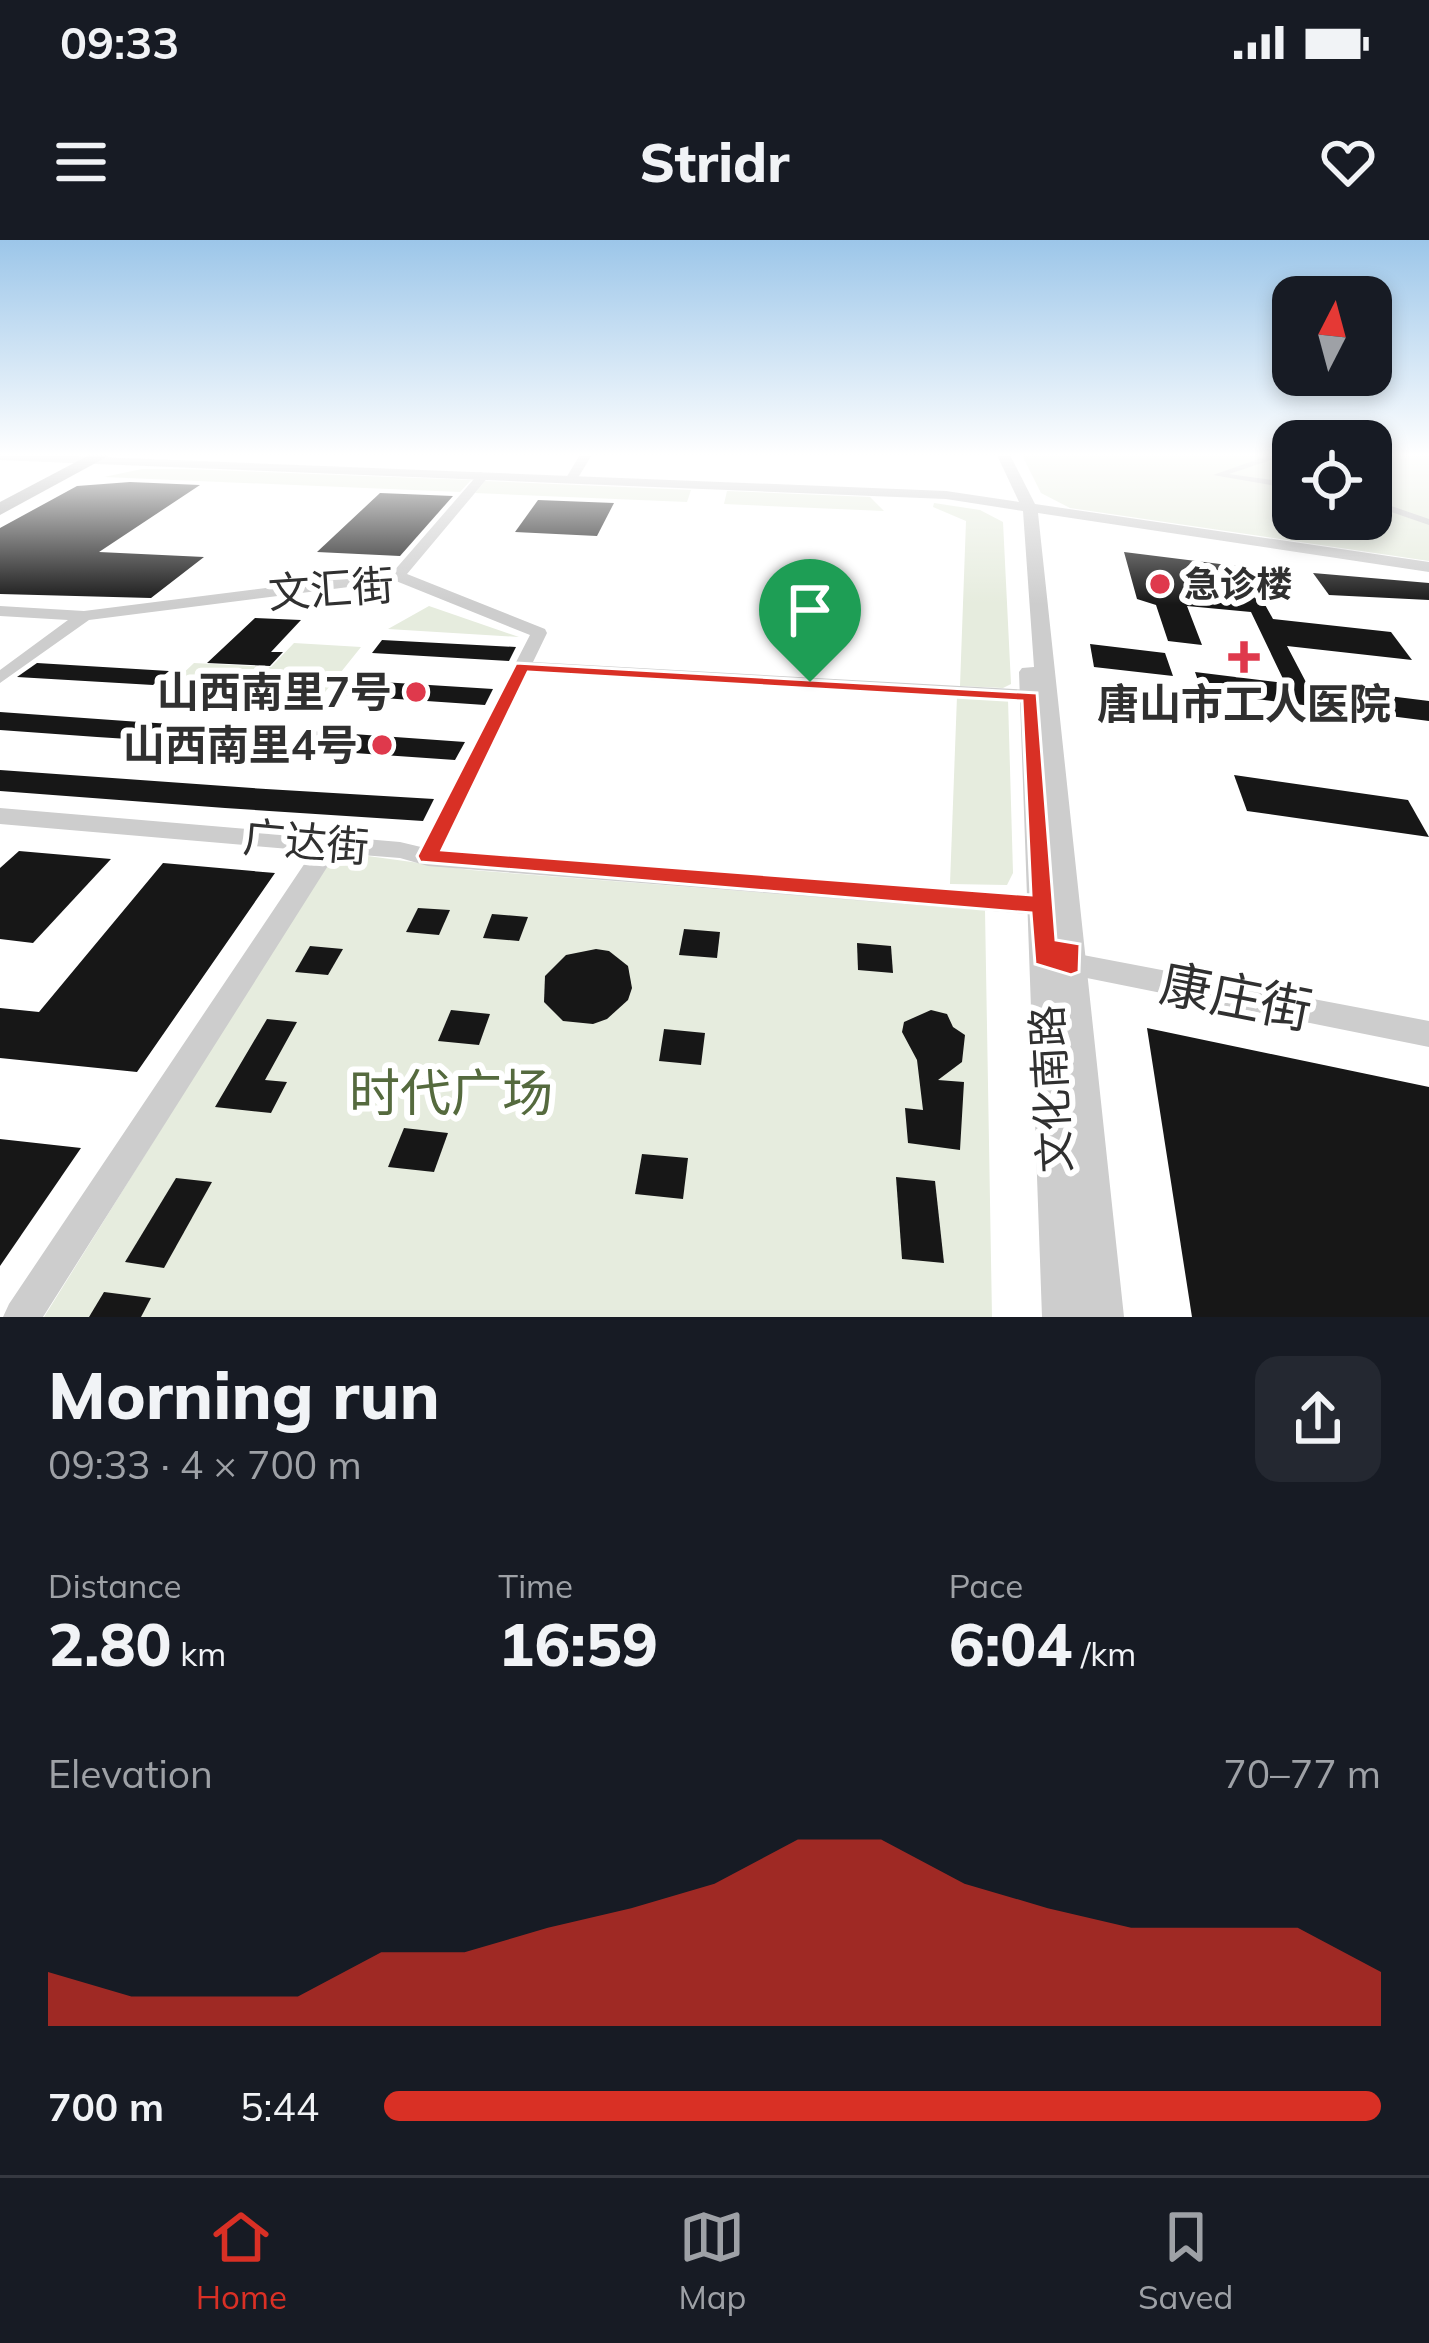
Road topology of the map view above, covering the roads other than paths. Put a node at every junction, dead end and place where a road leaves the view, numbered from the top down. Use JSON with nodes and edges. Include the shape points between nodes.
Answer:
{"nodes":[{"id":1,"x":460,"y":503,"type":"edge"},
{"id":2,"x":999,"y":503,"type":"edge"},
{"id":3,"x":1028,"y":503,"type":"edge"},
{"id":4,"x":1030,"y":508,"type":"junction"},
{"id":5,"x":1392,"y":509,"type":"edge"},
{"id":6,"x":1429,"y":522,"type":"edge"},
{"id":7,"x":1429,"y":567,"type":"edge"},
{"id":8,"x":398,"y":576,"type":"junction"},
{"id":9,"x":0,"y":611,"type":"edge"},
{"id":10,"x":84,"y":616,"type":"junction"},
{"id":11,"x":522,"y":667,"type":"junction"},
{"id":12,"x":0,"y":678,"type":"edge"},
{"id":13,"x":1030,"y":696,"type":"junction"},
{"id":14,"x":0,"y":816,"type":"edge"},
{"id":15,"x":330,"y":844,"type":"junction"},
{"id":16,"x":428,"y":856,"type":"junction"},
{"id":17,"x":1042,"y":905,"type":"junction"},
{"id":18,"x":1057,"y":955,"type":"junction"},
{"id":19,"x":1429,"y":1022,"type":"edge"},
{"id":20,"x":1429,"y":1034,"type":"edge"},
{"id":21,"x":22,"y":1317,"type":"edge"},
{"id":22,"x":1063,"y":1317,"type":"edge"},
{"id":23,"x":1102,"y":1317,"type":"edge"}],
"edges":[{"from":1,"to":8,"type":"street"},
{"from":2,"to":4,"type":"street"},
{"from":3,"to":4,"type":"street","name":"文化南路"},
{"from":4,"to":7,"type":"street"},
{"from":4,"to":13,"type":"street","name":"文化南路","via":[[1018,519]]},
{"from":4,"to":18,"type":"street","name":"文化南路"},
{"from":5,"to":6,"type":"street"},
{"from":8,"to":10,"type":"street","name":"文汇街"},
{"from":8,"to":11,"type":"street","name":"文汇街","via":[[539,633]]},
{"from":9,"to":10,"type":"street","name":"文汇街"},
{"from":10,"to":12,"type":"street"},
{"from":11,"to":13,"type":"street"},
{"from":11,"to":16,"type":"street"},
{"from":13,"to":17,"type":"street","name":"文化南路"},
{"from":14,"to":15,"type":"street","name":"广达街"},
{"from":15,"to":16,"type":"street","name":"广达街"},
{"from":15,"to":21,"type":"street"},
{"from":16,"to":17,"type":"street","name":"广达街"},
{"from":17,"to":18,"type":"street","name":"文化南路"},
{"from":18,"to":19,"type":"street","name":"康庄街"},
{"from":18,"to":20,"type":"street","name":"康庄街"},
{"from":18,"to":22,"type":"street","name":"文化南路"},
{"from":18,"to":23,"type":"street","name":"文化南路"}]}
